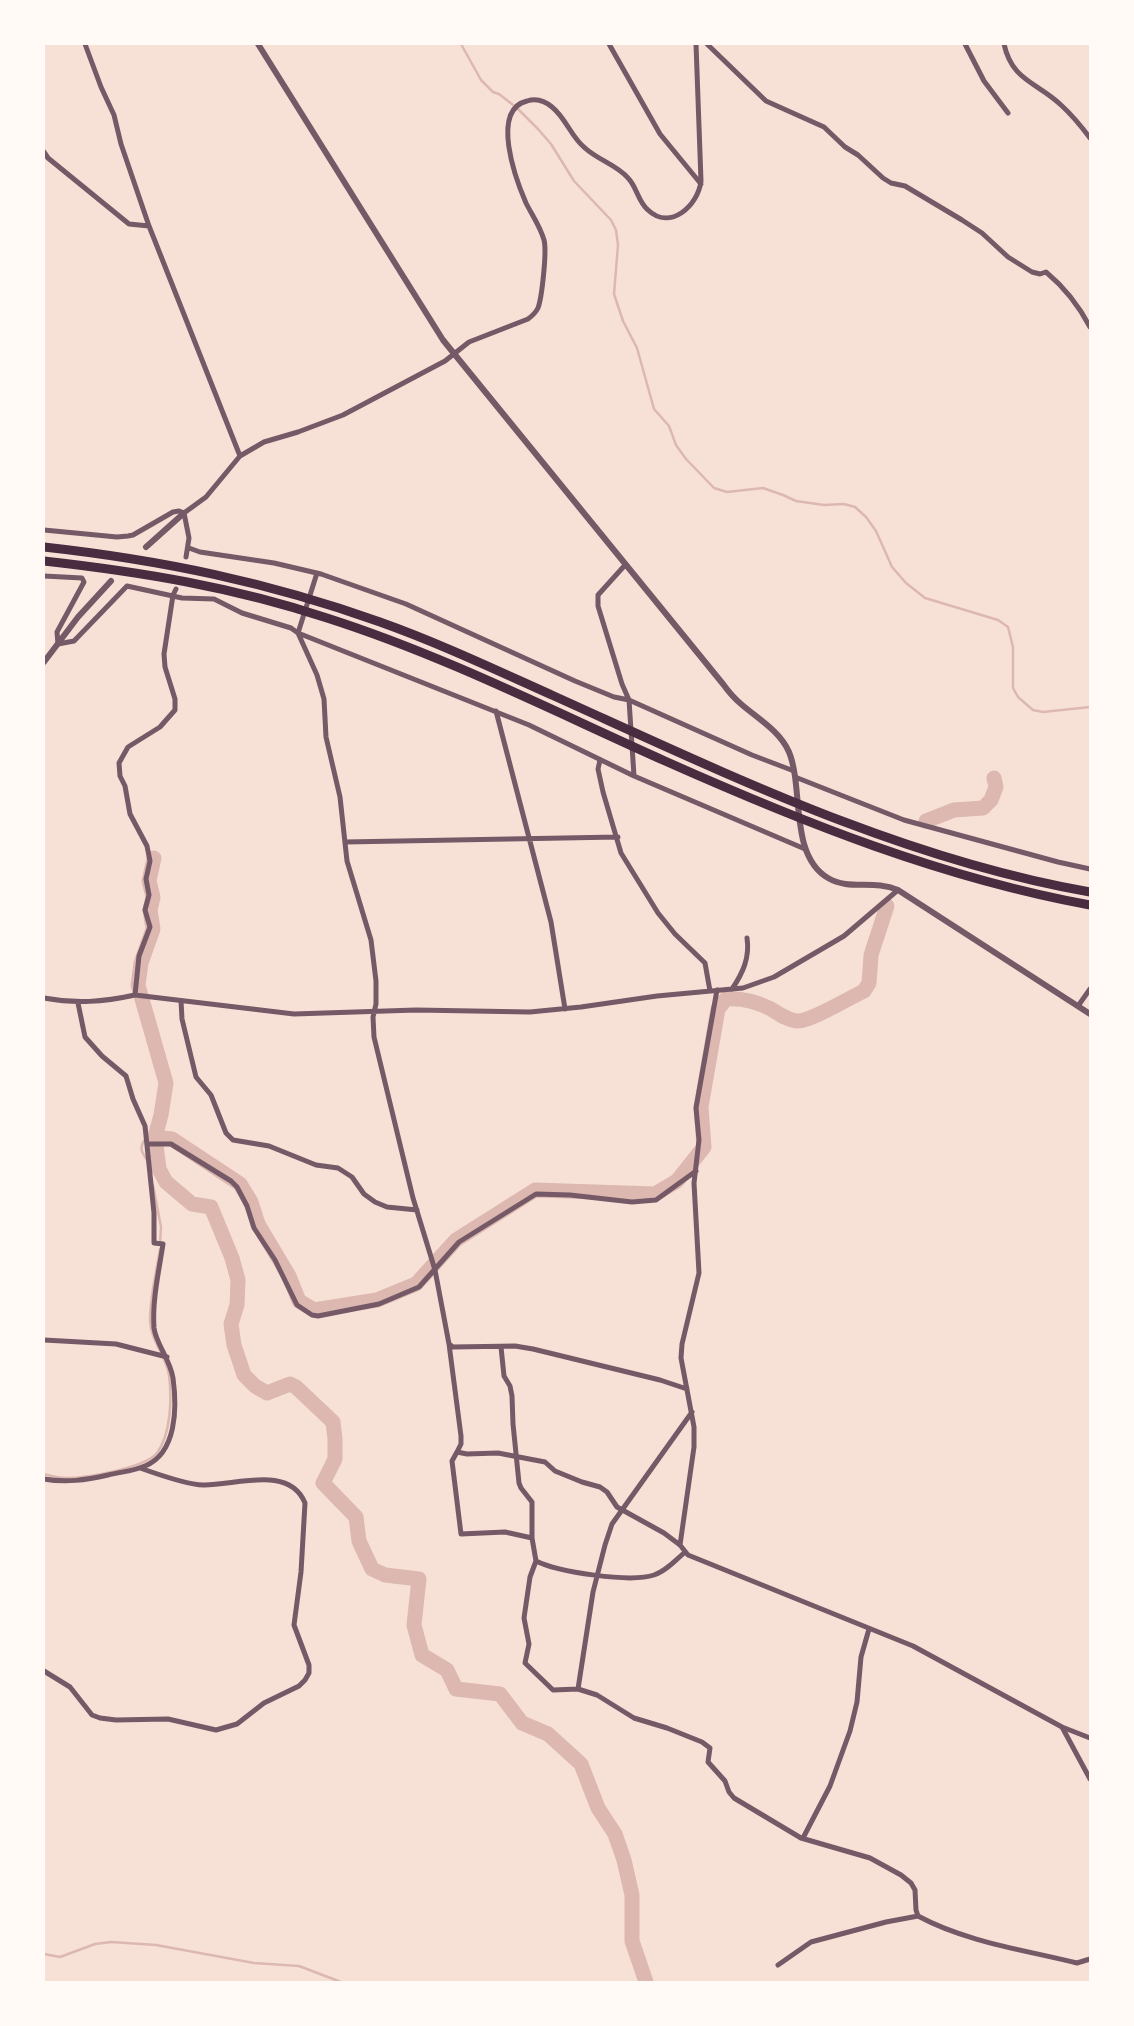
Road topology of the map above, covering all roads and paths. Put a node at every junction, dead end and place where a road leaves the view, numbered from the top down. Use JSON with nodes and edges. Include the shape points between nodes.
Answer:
{"nodes":[{"id":1,"x":85,"y":44,"type":"edge"},
{"id":2,"x":258,"y":44,"type":"edge"},
{"id":3,"x":609,"y":44,"type":"edge"},
{"id":4,"x":696,"y":44,"type":"edge"},
{"id":5,"x":707,"y":44,"type":"edge"},
{"id":6,"x":965,"y":44,"type":"edge"},
{"id":7,"x":1004,"y":44,"type":"edge"},
{"id":8,"x":1008,"y":114,"type":"dead end"},
{"id":9,"x":1090,"y":138,"type":"edge"},
{"id":10,"x":44,"y":152,"type":"edge"},
{"id":11,"x":701,"y":184,"type":"junction"},
{"id":12,"x":149,"y":226,"type":"junction"},
{"id":13,"x":1090,"y":327,"type":"edge"},
{"id":14,"x":454,"y":354,"type":"junction"},
{"id":15,"x":240,"y":456,"type":"junction"},
{"id":16,"x":184,"y":513,"type":"junction"},
{"id":17,"x":44,"y":530,"type":"edge"},
{"id":18,"x":44,"y":547,"type":"edge"},
{"id":19,"x":146,"y":547,"type":"dead end"},
{"id":20,"x":188,"y":548,"type":"junction"},
{"id":21,"x":186,"y":557,"type":"dead end"},
{"id":22,"x":44,"y":561,"type":"edge"},
{"id":23,"x":626,"y":564,"type":"junction"},
{"id":24,"x":316,"y":575,"type":"junction"},
{"id":25,"x":44,"y":576,"type":"edge"},
{"id":26,"x":111,"y":581,"type":"dead end"},
{"id":27,"x":175,"y":592,"type":"junction"},
{"id":28,"x":299,"y":631,"type":"junction"},
{"id":29,"x":58,"y":644,"type":"junction"},
{"id":30,"x":44,"y":662,"type":"edge"},
{"id":31,"x":629,"y":700,"type":"junction"},
{"id":32,"x":496,"y":711,"type":"junction"},
{"id":33,"x":600,"y":760,"type":"junction"},
{"id":34,"x":634,"y":776,"type":"junction"},
{"id":35,"x":795,"y":776,"type":"junction"},
{"id":36,"x":618,"y":838,"type":"junction"},
{"id":37,"x":528,"y":839,"type":"junction"},
{"id":38,"x":345,"y":842,"type":"junction"},
{"id":39,"x":804,"y":846,"type":"junction"},
{"id":40,"x":1090,"y":868,"type":"edge"},
{"id":41,"x":898,"y":890,"type":"junction"},
{"id":42,"x":1090,"y":892,"type":"edge"},
{"id":43,"x":1090,"y":905,"type":"edge"},
{"id":44,"x":747,"y":938,"type":"dead end"},
{"id":45,"x":1090,"y":988,"type":"edge"},
{"id":46,"x":732,"y":989,"type":"junction"},
{"id":47,"x":717,"y":990,"type":"junction"},
{"id":48,"x":710,"y":991,"type":"junction"},
{"id":49,"x":135,"y":994,"type":"junction"},
{"id":50,"x":44,"y":998,"type":"edge"},
{"id":51,"x":181,"y":1001,"type":"junction"},
{"id":52,"x":78,"y":1003,"type":"junction"},
{"id":53,"x":1078,"y":1006,"type":"junction"},
{"id":54,"x":565,"y":1009,"type":"junction"},
{"id":55,"x":374,"y":1011,"type":"junction"},
{"id":56,"x":1090,"y":1014,"type":"edge"},
{"id":57,"x":147,"y":1140,"type":"junction"},
{"id":58,"x":696,"y":1171,"type":"junction"},
{"id":59,"x":417,"y":1210,"type":"junction"},
{"id":60,"x":435,"y":1270,"type":"junction"},
{"id":61,"x":44,"y":1340,"type":"edge"},
{"id":62,"x":449,"y":1344,"type":"junction"},
{"id":63,"x":501,"y":1347,"type":"junction"},
{"id":64,"x":167,"y":1357,"type":"junction"},
{"id":65,"x":687,"y":1388,"type":"junction"},
{"id":66,"x":692,"y":1412,"type":"junction"},
{"id":67,"x":457,"y":1452,"type":"junction"},
{"id":68,"x":517,"y":1458,"type":"junction"},
{"id":69,"x":140,"y":1468,"type":"junction"},
{"id":70,"x":44,"y":1479,"type":"edge"},
{"id":71,"x":623,"y":1510,"type":"junction"},
{"id":72,"x":532,"y":1538,"type":"junction"},
{"id":73,"x":680,"y":1544,"type":"junction"},
{"id":74,"x":685,"y":1552,"type":"junction"},
{"id":75,"x":536,"y":1561,"type":"junction"},
{"id":76,"x":598,"y":1575,"type":"junction"},
{"id":77,"x":869,"y":1629,"type":"junction"},
{"id":78,"x":44,"y":1671,"type":"edge"},
{"id":79,"x":578,"y":1689,"type":"junction"},
{"id":80,"x":1062,"y":1727,"type":"junction"},
{"id":81,"x":1090,"y":1738,"type":"edge"},
{"id":82,"x":1090,"y":1779,"type":"edge"},
{"id":83,"x":803,"y":1838,"type":"junction"},
{"id":84,"x":918,"y":1916,"type":"junction"},
{"id":85,"x":1090,"y":1959,"type":"edge"},
{"id":86,"x":778,"y":1965,"type":"dead end"}],
"edges":[{"from":1,"to":12,"type":"street","via":[[114,115]]},
{"from":2,"to":14,"type":"street"},
{"from":3,"to":11,"type":"street","via":[[660,134]]},
{"from":4,"to":11,"type":"street"},
{"from":5,"to":13,"type":"street","via":[[766,101],[824,127],[883,178],[904,186],[962,220],[1032,272],[1046,272],[1068,294]]},
{"from":6,"to":8,"type":"street","via":[[984,81]]},
{"from":7,"to":9,"type":"street","via":[[1006,56],[1015,71],[1061,105]]},
{"from":10,"to":12,"type":"street","via":[[129,224]]},
{"from":11,"to":14,"type":"street","via":[[692,202],[677,217],[669,219],[654,214],[643,204],[629,179],[586,150],[551,106],[536,100],[514,108],[510,114],[508,135],[514,167],[545,246],[538,308],[528,319],[469,342]]},
{"from":12,"to":15,"type":"street"},
{"from":14,"to":15,"type":"street","via":[[343,415],[264,442]]},
{"from":14,"to":23,"type":"street"},
{"from":15,"to":16,"type":"street","via":[[206,497]]},
{"from":16,"to":17,"type":"street","via":[[173,512],[128,536]]},
{"from":16,"to":19,"type":"street"},
{"from":16,"to":20,"type":"street"},
{"from":18,"to":42,"type":"highway","via":[[221,575],[339,608],[441,646],[779,796],[866,831],[950,858]]},
{"from":20,"to":21,"type":"street"},
{"from":20,"to":24,"type":"street","via":[[274,563]]},
{"from":22,"to":43,"type":"highway","via":[[218,587],[327,618],[436,659],[783,812],[862,842],[947,870]]},
{"from":23,"to":31,"type":"street","via":[[598,595],[598,606]]},
{"from":23,"to":35,"type":"street","via":[[722,684],[776,732],[788,750]]},
{"from":24,"to":28,"type":"street"},
{"from":24,"to":31,"type":"street","via":[[406,604],[575,681]]},
{"from":25,"to":29,"type":"street","via":[[82,578],[84,582],[57,632]]},
{"from":26,"to":29,"type":"street"},
{"from":27,"to":28,"type":"street","via":[[182,598],[214,599]]},
{"from":27,"to":29,"type":"street","via":[[127,586],[74,641]]},
{"from":27,"to":49,"type":"street","via":[[164,654],[175,710],[160,727],[128,747],[120,763],[120,776],[130,814],[147,846],[150,861],[145,910],[150,927],[139,956]]},
{"from":28,"to":32,"type":"street"},
{"from":28,"to":38,"type":"street","via":[[324,699],[326,737],[340,797]]},
{"from":29,"to":30,"type":"street"},
{"from":31,"to":34,"type":"street"},
{"from":31,"to":35,"type":"street"},
{"from":32,"to":33,"type":"street"},
{"from":32,"to":37,"type":"street"},
{"from":33,"to":34,"type":"street"},
{"from":33,"to":36,"type":"street","via":[[598,769],[602,792]]},
{"from":34,"to":39,"type":"street"},
{"from":35,"to":39,"type":"street"},
{"from":35,"to":40,"type":"street","via":[[904,820]]},
{"from":36,"to":37,"type":"street"},
{"from":36,"to":48,"type":"street","via":[[621,853],[658,913],[705,963]]},
{"from":37,"to":38,"type":"street"},
{"from":37,"to":54,"type":"street","via":[[551,922]]},
{"from":38,"to":55,"type":"street","via":[[374,959]]},
{"from":39,"to":41,"type":"street","via":[[818,870],[837,882],[878,884]]},
{"from":41,"to":46,"type":"street","via":[[844,936],[774,977]]},
{"from":41,"to":53,"type":"street"},
{"from":44,"to":46,"type":"street","via":[[746,961]]},
{"from":45,"to":53,"type":"street"},
{"from":46,"to":47,"type":"street"},
{"from":47,"to":48,"type":"street"},
{"from":47,"to":58,"type":"street","via":[[696,1108],[699,1140]]},
{"from":48,"to":54,"type":"street"},
{"from":49,"to":51,"type":"street"},
{"from":49,"to":52,"type":"street"},
{"from":50,"to":52,"type":"street"},
{"from":51,"to":55,"type":"street","via":[[294,1014]]},
{"from":51,"to":59,"type":"street","via":[[182,1020],[196,1077],[211,1095],[230,1138],[269,1146],[316,1165],[338,1168],[352,1177],[364,1194],[375,1202],[387,1207]]},
{"from":52,"to":57,"type":"street","via":[[85,1037],[126,1076]]},
{"from":53,"to":56,"type":"street"},
{"from":54,"to":55,"type":"street","via":[[530,1012]]},
{"from":55,"to":59,"type":"street","via":[[374,1037]]},
{"from":57,"to":60,"type":"street","via":[[170,1144],[237,1187],[248,1206],[254,1228],[275,1260],[297,1305],[312,1315],[379,1304],[419,1287]]},
{"from":57,"to":64,"type":"street","via":[[154,1243],[160,1244],[154,1324]]},
{"from":58,"to":60,"type":"street","via":[[656,1200],[632,1202],[536,1194],[459,1242]]},
{"from":58,"to":65,"type":"street","via":[[699,1273],[681,1358]]},
{"from":59,"to":60,"type":"street"},
{"from":60,"to":62,"type":"street"},
{"from":61,"to":64,"type":"street","via":[[116,1344]]},
{"from":62,"to":63,"type":"street","via":[[453,1347]]},
{"from":62,"to":67,"type":"street","via":[[461,1436]]},
{"from":63,"to":65,"type":"street","via":[[533,1349]]},
{"from":63,"to":68,"type":"street","via":[[504,1376],[512,1396]]},
{"from":64,"to":69,"type":"street","via":[[173,1386],[174,1418],[166,1449],[160,1457]]},
{"from":65,"to":66,"type":"street"},
{"from":66,"to":71,"type":"street"},
{"from":66,"to":73,"type":"street","via":[[694,1447]]},
{"from":67,"to":68,"type":"street","via":[[498,1453]]},
{"from":67,"to":72,"type":"street","via":[[452,1461],[461,1534],[505,1532]]},
{"from":68,"to":71,"type":"street","via":[[545,1462],[555,1471],[600,1487]]},
{"from":68,"to":72,"type":"street","via":[[519,1483],[532,1502]]},
{"from":69,"to":70,"type":"street","via":[[90,1479],[63,1482]]},
{"from":69,"to":78,"type":"street","via":[[202,1486],[247,1480],[296,1488],[305,1503],[294,1625],[309,1665],[306,1680],[264,1703],[237,1724],[216,1730],[168,1719],[100,1718],[92,1715],[70,1687]]},
{"from":71,"to":73,"type":"street"},
{"from":71,"to":76,"type":"street","via":[[612,1524]]},
{"from":72,"to":75,"type":"street"},
{"from":73,"to":74,"type":"street"},
{"from":74,"to":76,"type":"street","via":[[656,1575],[632,1579]]},
{"from":74,"to":77,"type":"street"},
{"from":75,"to":76,"type":"street","via":[[561,1570]]},
{"from":75,"to":79,"type":"street","via":[[530,1577],[524,1618],[529,1644],[525,1663],[553,1690]]},
{"from":76,"to":79,"type":"street"},
{"from":77,"to":80,"type":"street","via":[[913,1646]]},
{"from":77,"to":83,"type":"street","via":[[861,1657],[857,1702],[850,1731],[830,1786]]},
{"from":79,"to":83,"type":"street","via":[[597,1695],[634,1718],[702,1742],[710,1748],[708,1762],[725,1781],[734,1798]]},
{"from":80,"to":81,"type":"street"},
{"from":80,"to":82,"type":"street"},
{"from":83,"to":84,"type":"street","via":[[870,1858],[901,1875],[915,1890]]},
{"from":84,"to":85,"type":"street","via":[[981,1940],[1077,1963]]},
{"from":84,"to":86,"type":"street","via":[[811,1942]]}]}
